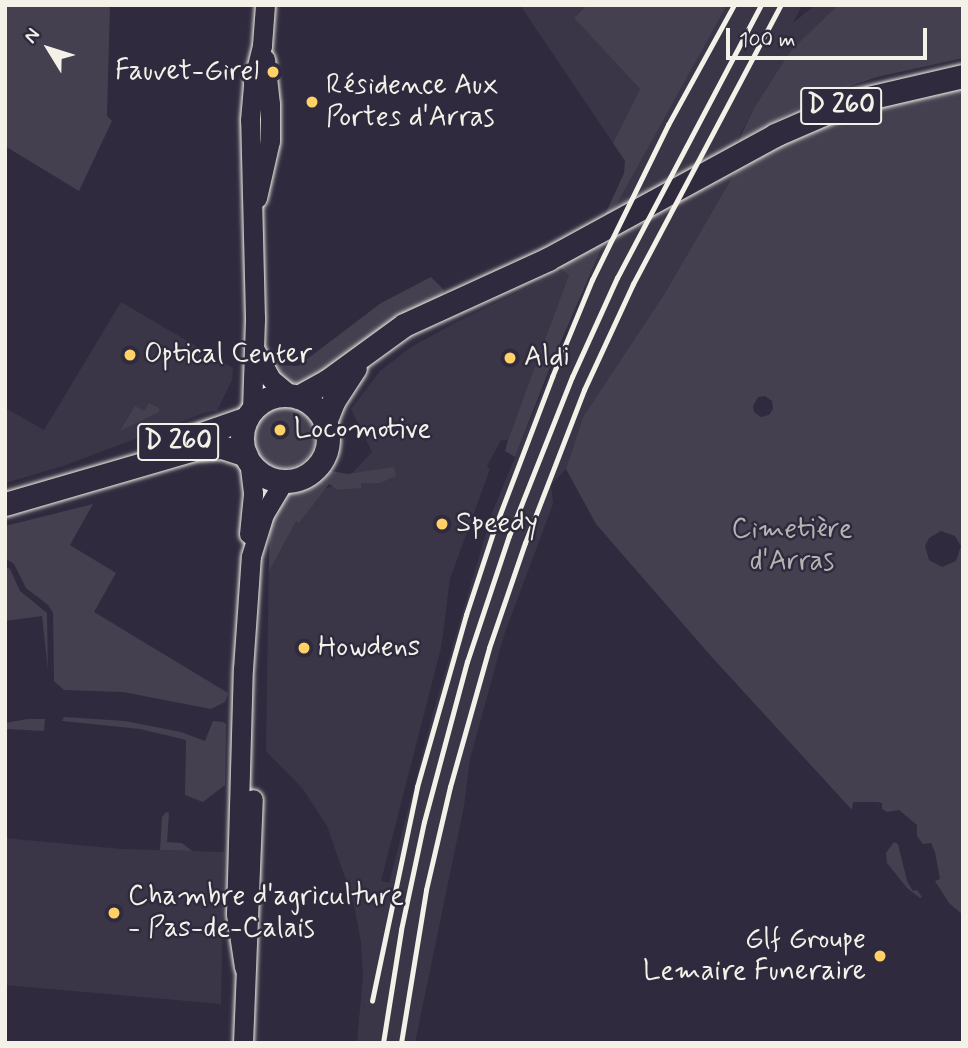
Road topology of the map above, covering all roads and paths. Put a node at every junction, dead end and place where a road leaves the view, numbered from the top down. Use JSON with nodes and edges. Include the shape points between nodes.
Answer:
{"nodes":[{"id":1,"x":265,"y":5,"type":"edge"},
{"id":2,"x":963,"y":76,"type":"edge"},
{"id":3,"x":372,"y":346,"type":"junction"},
{"id":4,"x":255,"y":350,"type":"junction"},
{"id":5,"x":294,"y":396,"type":"junction"},
{"id":6,"x":250,"y":414,"type":"junction"},
{"id":7,"x":326,"y":422,"type":"junction"},
{"id":8,"x":247,"y":458,"type":"junction"},
{"id":9,"x":111,"y":471,"type":"junction"},
{"id":10,"x":284,"y":481,"type":"junction"},
{"id":11,"x":5,"y":503,"type":"edge"},
{"id":12,"x":251,"y":556,"type":"junction"},
{"id":13,"x":243,"y":1043,"type":"edge"}],
"edges":[{"from":1,"to":4,"type":"street","via":[[251,98],[249,162]]},
{"from":2,"to":3,"type":"main road","number":"D 260","via":[[861,99],[786,130],[572,246],[413,321]]},
{"from":3,"to":5,"type":"main road","number":"D 260","via":[[327,381]]},
{"from":3,"to":7,"type":"main road","number":"D 260","via":[[336,396]]},
{"from":4,"to":5,"type":"street","via":[[271,379]]},
{"from":4,"to":6,"type":"street"},
{"from":5,"to":6,"type":"main road","via":[[268,398]]},
{"from":5,"to":7,"type":"main road","via":[[314,405]]},
{"from":6,"to":8,"type":"main road","via":[[243,435]]},
{"from":6,"to":9,"type":"main road","number":"D 260"},
{"from":7,"to":10,"type":"main road","via":[[328,443],[320,464],[306,475]]},
{"from":8,"to":9,"type":"main road","number":"D 260","via":[[222,447],[202,447]]},
{"from":8,"to":10,"type":"main road","via":[[266,476]]},
{"from":8,"to":12,"type":"street","via":[[252,476]]},
{"from":9,"to":11,"type":"main road","number":"D 260"},
{"from":10,"to":12,"type":"street","via":[[261,520]]},
{"from":12,"to":13,"type":"street","via":[[236,914],[244,967]]}]}
